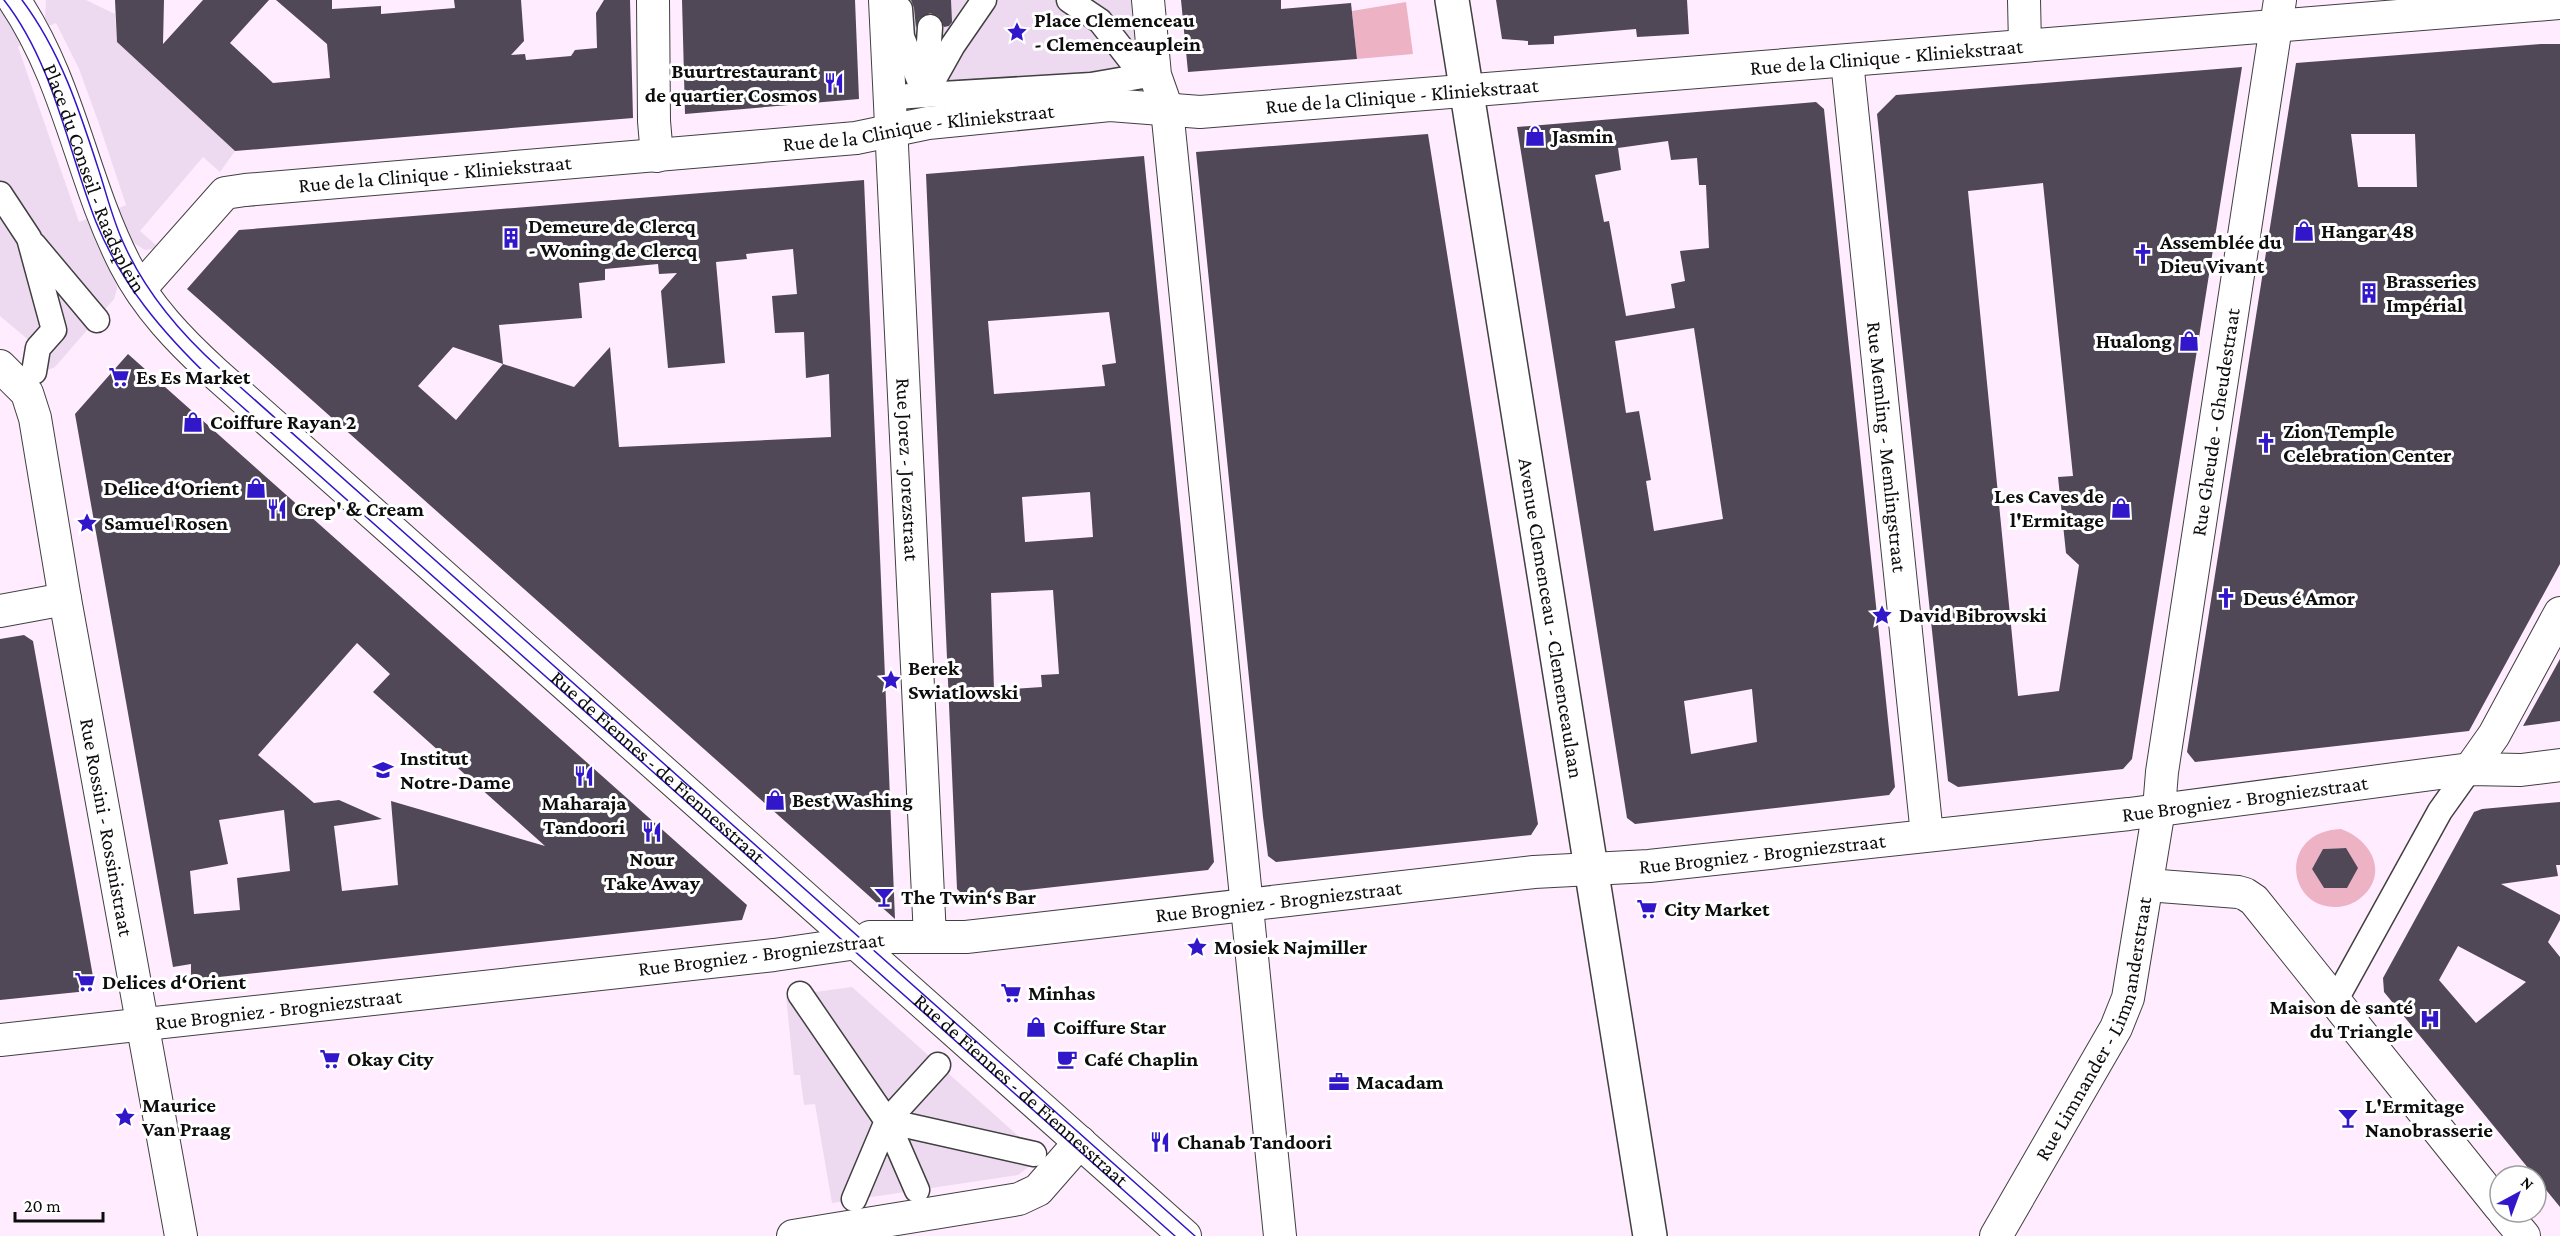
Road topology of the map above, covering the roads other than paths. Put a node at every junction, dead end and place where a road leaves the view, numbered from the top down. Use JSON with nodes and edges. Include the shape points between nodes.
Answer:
{"nodes":[{"id":1,"x":14,"y":0,"type":"edge"},
{"id":2,"x":653,"y":0,"type":"edge"},
{"id":3,"x":885,"y":0,"type":"edge"},
{"id":4,"x":900,"y":0,"type":"edge"},
{"id":5,"x":984,"y":0,"type":"edge"},
{"id":6,"x":1069,"y":0,"type":"edge"},
{"id":7,"x":1148,"y":0,"type":"edge"},
{"id":8,"x":1452,"y":0,"type":"edge"},
{"id":9,"x":2024,"y":0,"type":"edge"},
{"id":10,"x":2560,"y":3,"type":"edge"},
{"id":11,"x":2278,"y":14,"type":"edge"},
{"id":12,"x":2025,"y":45,"type":"junction"},
{"id":13,"x":1847,"y":62,"type":"junction"},
{"id":14,"x":1466,"y":91,"type":"junction"},
{"id":15,"x":896,"y":97,"type":"dead end"},
{"id":16,"x":926,"y":101,"type":"junction"},
{"id":17,"x":1167,"y":110,"type":"junction"},
{"id":18,"x":891,"y":132,"type":"junction"},
{"id":19,"x":657,"y":156,"type":"junction"},
{"id":20,"x":244,"y":190,"type":"joint"},
{"id":21,"x":0,"y":194,"type":"edge"},
{"id":22,"x":29,"y":238,"type":"junction"},
{"id":23,"x":140,"y":289,"type":"junction"},
{"id":24,"x":97,"y":320,"type":"dead end"},
{"id":25,"x":0,"y":366,"type":"edge"},
{"id":26,"x":34,"y":372,"type":"dead end"},
{"id":27,"x":65,"y":599,"type":"junction"},
{"id":28,"x":0,"y":611,"type":"edge"},
{"id":29,"x":2560,"y":613,"type":"edge"},
{"id":30,"x":2560,"y":765,"type":"edge"},
{"id":31,"x":2470,"y":769,"type":"junction"},
{"id":32,"x":2159,"y":808,"type":"junction"},
{"id":33,"x":1927,"y":835,"type":"junction"},
{"id":34,"x":1591,"y":869,"type":"junction"},
{"id":35,"x":2147,"y":885,"type":"junction"},
{"id":36,"x":1246,"y":905,"type":"junction"},
{"id":37,"x":930,"y":937,"type":"junction"},
{"id":38,"x":856,"y":944,"type":"junction"},
{"id":39,"x":800,"y":994,"type":"dead end"},
{"id":40,"x":2334,"y":1003,"type":"junction"},
{"id":41,"x":143,"y":1024,"type":"junction"},
{"id":42,"x":0,"y":1040,"type":"edge"},
{"id":43,"x":938,"y":1065,"type":"dead end"},
{"id":44,"x":887,"y":1120,"type":"junction"},
{"id":45,"x":1080,"y":1142,"type":"junction"},
{"id":46,"x":1034,"y":1154,"type":"dead end"},
{"id":47,"x":917,"y":1190,"type":"dead end"},
{"id":48,"x":2488,"y":1191,"type":"edge"},
{"id":49,"x":854,"y":1199,"type":"dead end"},
{"id":50,"x":2514,"y":1224,"type":"edge"},
{"id":51,"x":181,"y":1236,"type":"edge"},
{"id":52,"x":793,"y":1236,"type":"edge"},
{"id":53,"x":1185,"y":1236,"type":"edge"},
{"id":54,"x":1280,"y":1236,"type":"edge"},
{"id":55,"x":1650,"y":1236,"type":"edge"},
{"id":56,"x":1996,"y":1236,"type":"edge"},
{"id":57,"x":2524,"y":1236,"type":"edge"}],
"edges":[{"from":1,"to":23,"type":"street","name":"Place du Conseil - Raadsplein","via":[[53,69],[109,228]]},
{"from":2,"to":19,"type":"street"},
{"from":3,"to":18,"type":"street","name":"Rue Jorez - Jorezstraat"},
{"from":4,"to":16,"type":"street","via":[[902,37]]},
{"from":5,"to":16,"type":"street","via":[[953,45]]},
{"from":6,"to":16,"type":"street","via":[[1100,21],[1143,76]]},
{"from":7,"to":17,"type":"street","via":[[1155,75]]},
{"from":8,"to":14,"type":"street","name":"Avenue Clemenceau - Clemenceaulaan"},
{"from":9,"to":12,"type":"street"},
{"from":10,"to":11,"type":"street","name":"Rue de la Clinique - Kliniekstraat"},
{"from":11,"to":12,"type":"street","name":"Rue de la Clinique - Kliniekstraat"},
{"from":11,"to":32,"type":"street","name":"Rue Gheude - Gheudestraat"},
{"from":12,"to":13,"type":"street","name":"Rue de la Clinique - Kliniekstraat"},
{"from":13,"to":14,"type":"street","name":"Rue de la Clinique - Kliniekstraat"},
{"from":13,"to":33,"type":"street","name":"Rue Memling - Memlingstraat"},
{"from":14,"to":17,"type":"street","name":"Rue de la Clinique - Kliniekstraat","via":[[1200,112]]},
{"from":14,"to":34,"type":"street","name":"Avenue Clemenceau - Clemenceaulaan"},
{"from":15,"to":16,"type":"street"},
{"from":17,"to":18,"type":"street","name":"Rue de la Clinique - Kliniekstraat","via":[[1110,105],[928,123]]},
{"from":17,"to":36,"type":"street"},
{"from":18,"to":19,"type":"street","name":"Rue de la Clinique - Kliniekstraat"},
{"from":18,"to":37,"type":"street","name":"Rue Jorez - Jorezstraat"},
{"from":19,"to":20,"type":"street","name":"Rue de la Clinique - Kliniekstraat"},
{"from":20,"to":23,"type":"street","name":"Place du Conseil - Raadsplein","via":[[225,194]]},
{"from":21,"to":22,"type":"street"},
{"from":22,"to":24,"type":"street"},
{"from":22,"to":26,"type":"street","via":[[54,330],[38,348]]},
{"from":23,"to":38,"type":"street","name":"Rue de Fiennes - de Fiennesstraat","via":[[171,330],[215,373]]},
{"from":25,"to":27,"type":"street","name":"Rue Rossini - Rossinistraat","via":[[27,393],[35,418]]},
{"from":27,"to":28,"type":"street"},
{"from":27,"to":41,"type":"street","name":"Rue Rossini - Rossinistraat"},
{"from":29,"to":31,"type":"street","via":[[2494,735]]},
{"from":30,"to":31,"type":"street","name":"Rue Brogniez - Brogniezstraat","via":[[2521,770]]},
{"from":31,"to":32,"type":"street","name":"Rue Brogniez - Brogniezstraat"},
{"from":31,"to":40,"type":"street","via":[[2440,811]]},
{"from":32,"to":33,"type":"street","name":"Rue Brogniez - Brogniezstraat"},
{"from":32,"to":35,"type":"street","name":"Rue Limnander - Limnanderstraat"},
{"from":33,"to":34,"type":"street","name":"Rue Brogniez - Brogniezstraat"},
{"from":34,"to":36,"type":"street","name":"Rue Brogniez - Brogniezstraat"},
{"from":34,"to":55,"type":"street","name":"Avenue Clemenceau - Clemenceaulaan"},
{"from":35,"to":40,"type":"street","via":[[2246,894]]},
{"from":35,"to":56,"type":"street","name":"Rue Limnander - Limnanderstraat","via":[[2124,1011]]},
{"from":36,"to":37,"type":"street","name":"Rue Brogniez - Brogniezstraat","via":[[966,937]]},
{"from":36,"to":54,"type":"street"},
{"from":37,"to":38,"type":"street","name":"Rue Brogniez - Brogniezstraat","via":[[870,937]]},
{"from":38,"to":41,"type":"street","name":"Rue Brogniez - Brogniezstraat"},
{"from":38,"to":45,"type":"street","name":"Rue de Fiennes - de Fiennesstraat"},
{"from":39,"to":44,"type":"street"},
{"from":40,"to":48,"type":"street"},
{"from":41,"to":42,"type":"street","name":"Rue Brogniez - Brogniezstraat"},
{"from":41,"to":51,"type":"street","name":"Rue Rossini - Rossinistraat"},
{"from":43,"to":44,"type":"street"},
{"from":44,"to":46,"type":"street"},
{"from":44,"to":47,"type":"street"},
{"from":44,"to":49,"type":"street"},
{"from":45,"to":52,"type":"street","via":[[1038,1190],[1019,1198]]},
{"from":45,"to":53,"type":"street","name":"Rue de Fiennes - de Fiennesstraat"},
{"from":50,"to":57,"type":"street"}]}
